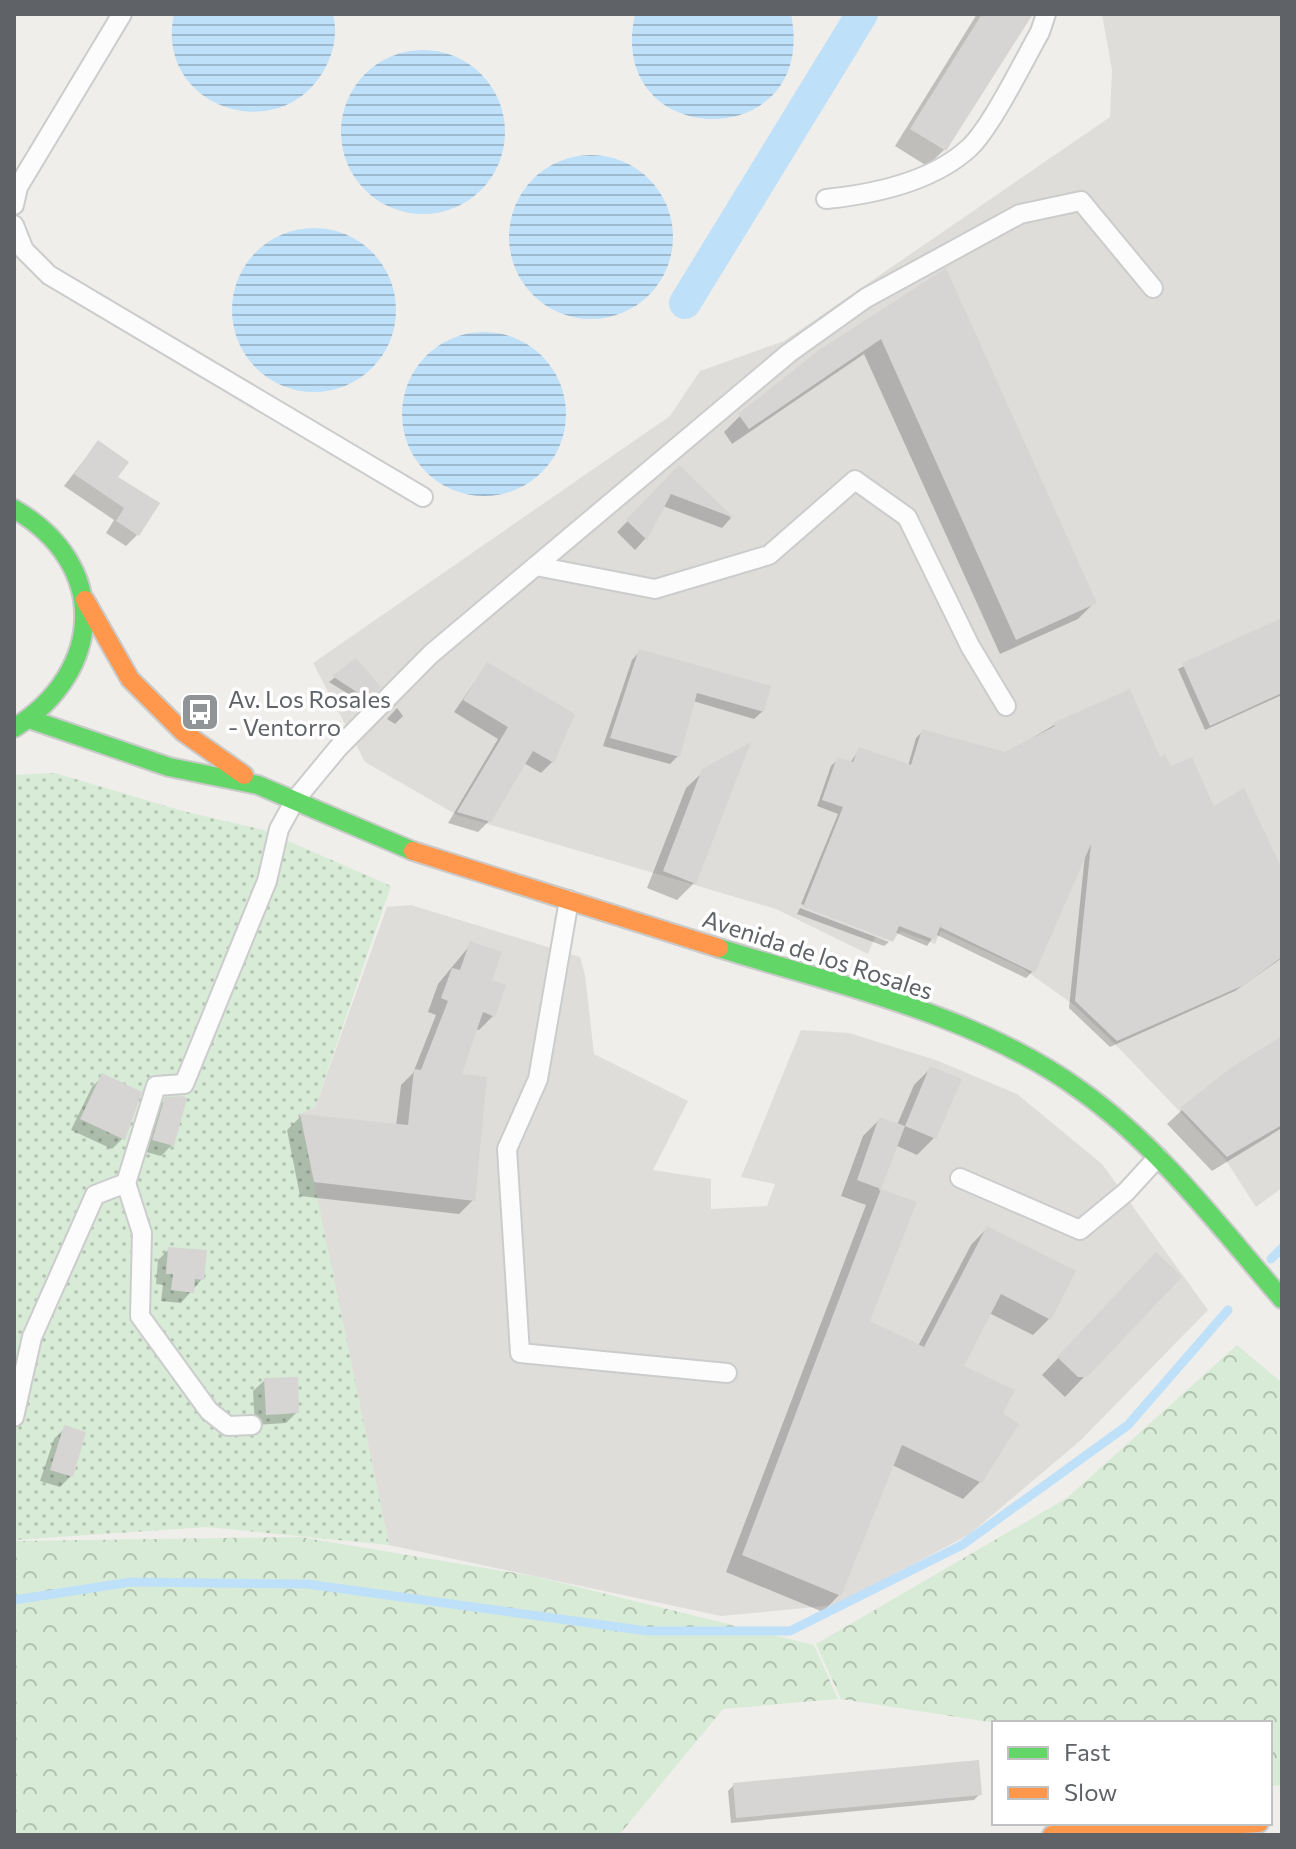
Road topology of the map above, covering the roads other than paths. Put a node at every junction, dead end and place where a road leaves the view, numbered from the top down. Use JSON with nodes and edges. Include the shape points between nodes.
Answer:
{"nodes":[{"id":1,"x":122,"y":14,"type":"edge"},
{"id":2,"x":1046,"y":14,"type":"edge"},
{"id":3,"x":826,"y":199,"type":"dead end"},
{"id":4,"x":14,"y":205,"type":"edge"},
{"id":5,"x":14,"y":225,"type":"edge"},
{"id":6,"x":1153,"y":288,"type":"dead end"},
{"id":7,"x":423,"y":497,"type":"dead end"},
{"id":8,"x":14,"y":509,"type":"edge"},
{"id":9,"x":536,"y":566,"type":"junction"},
{"id":10,"x":85,"y":600,"type":"junction"},
{"id":11,"x":1006,"y":706,"type":"dead end"},
{"id":12,"x":32,"y":720,"type":"junction"},
{"id":13,"x":14,"y":728,"type":"edge"},
{"id":14,"x":258,"y":785,"type":"junction"},
{"id":15,"x":295,"y":800,"type":"junction"},
{"id":16,"x":569,"y":900,"type":"junction"},
{"id":17,"x":1158,"y":1157,"type":"junction"},
{"id":18,"x":960,"y":1178,"type":"dead end"},
{"id":19,"x":126,"y":1183,"type":"junction"},
{"id":20,"x":1282,"y":1299,"type":"edge"},
{"id":21,"x":727,"y":1373,"type":"dead end"},
{"id":22,"x":14,"y":1417,"type":"edge"},
{"id":23,"x":252,"y":1425,"type":"dead end"},
{"id":24,"x":1224,"y":1825,"type":"edge"},
{"id":25,"x":1052,"y":1835,"type":"edge"}],
"edges":[{"from":1,"to":4,"type":"lane","via":[[18,187]]},
{"from":2,"to":3,"type":"lane","via":[[971,147],[930,176]]},
{"from":5,"to":7,"type":"lane","via":[[24,250],[49,275]]},
{"from":6,"to":9,"type":"lane","via":[[1081,201],[1020,214],[866,298],[789,353]]},
{"from":8,"to":10,"type":"street","via":[[45,528],[71,560]]},
{"from":9,"to":11,"type":"lane","via":[[655,589],[769,555],[855,480],[907,517],[970,646]]},
{"from":9,"to":15,"type":"lane","via":[[431,654]]},
{"from":10,"to":12,"type":"street","via":[[85,634],[76,667],[58,697]]},
{"from":10,"to":14,"type":"street","name":"Avenida de los Rosales","via":[[130,679],[183,732]]},
{"from":12,"to":13,"type":"street"},
{"from":12,"to":14,"type":"street","name":"Avenida de los Rosales","via":[[169,767]]},
{"from":14,"to":15,"type":"street","name":"Avenida de los Rosales"},
{"from":15,"to":16,"type":"street","name":"Avenida de los Rosales","via":[[418,853]]},
{"from":15,"to":19,"type":"lane","via":[[279,829],[267,881],[184,1084],[156,1086]]},
{"from":16,"to":17,"type":"street","name":"Avenida de los Rosales","via":[[923,1012],[989,1038],[1046,1068],[1107,1110]]},
{"from":16,"to":21,"type":"lane","via":[[538,1079],[507,1149],[520,1353]]},
{"from":17,"to":18,"type":"lane","via":[[1080,1230]]},
{"from":17,"to":20,"type":"street","name":"Avenida de los Rosales"},
{"from":19,"to":22,"type":"lane","via":[[95,1195],[32,1337]]},
{"from":19,"to":23,"type":"lane","via":[[142,1233],[140,1316],[209,1411],[228,1426]]},
{"from":24,"to":25,"type":"street"}]}
